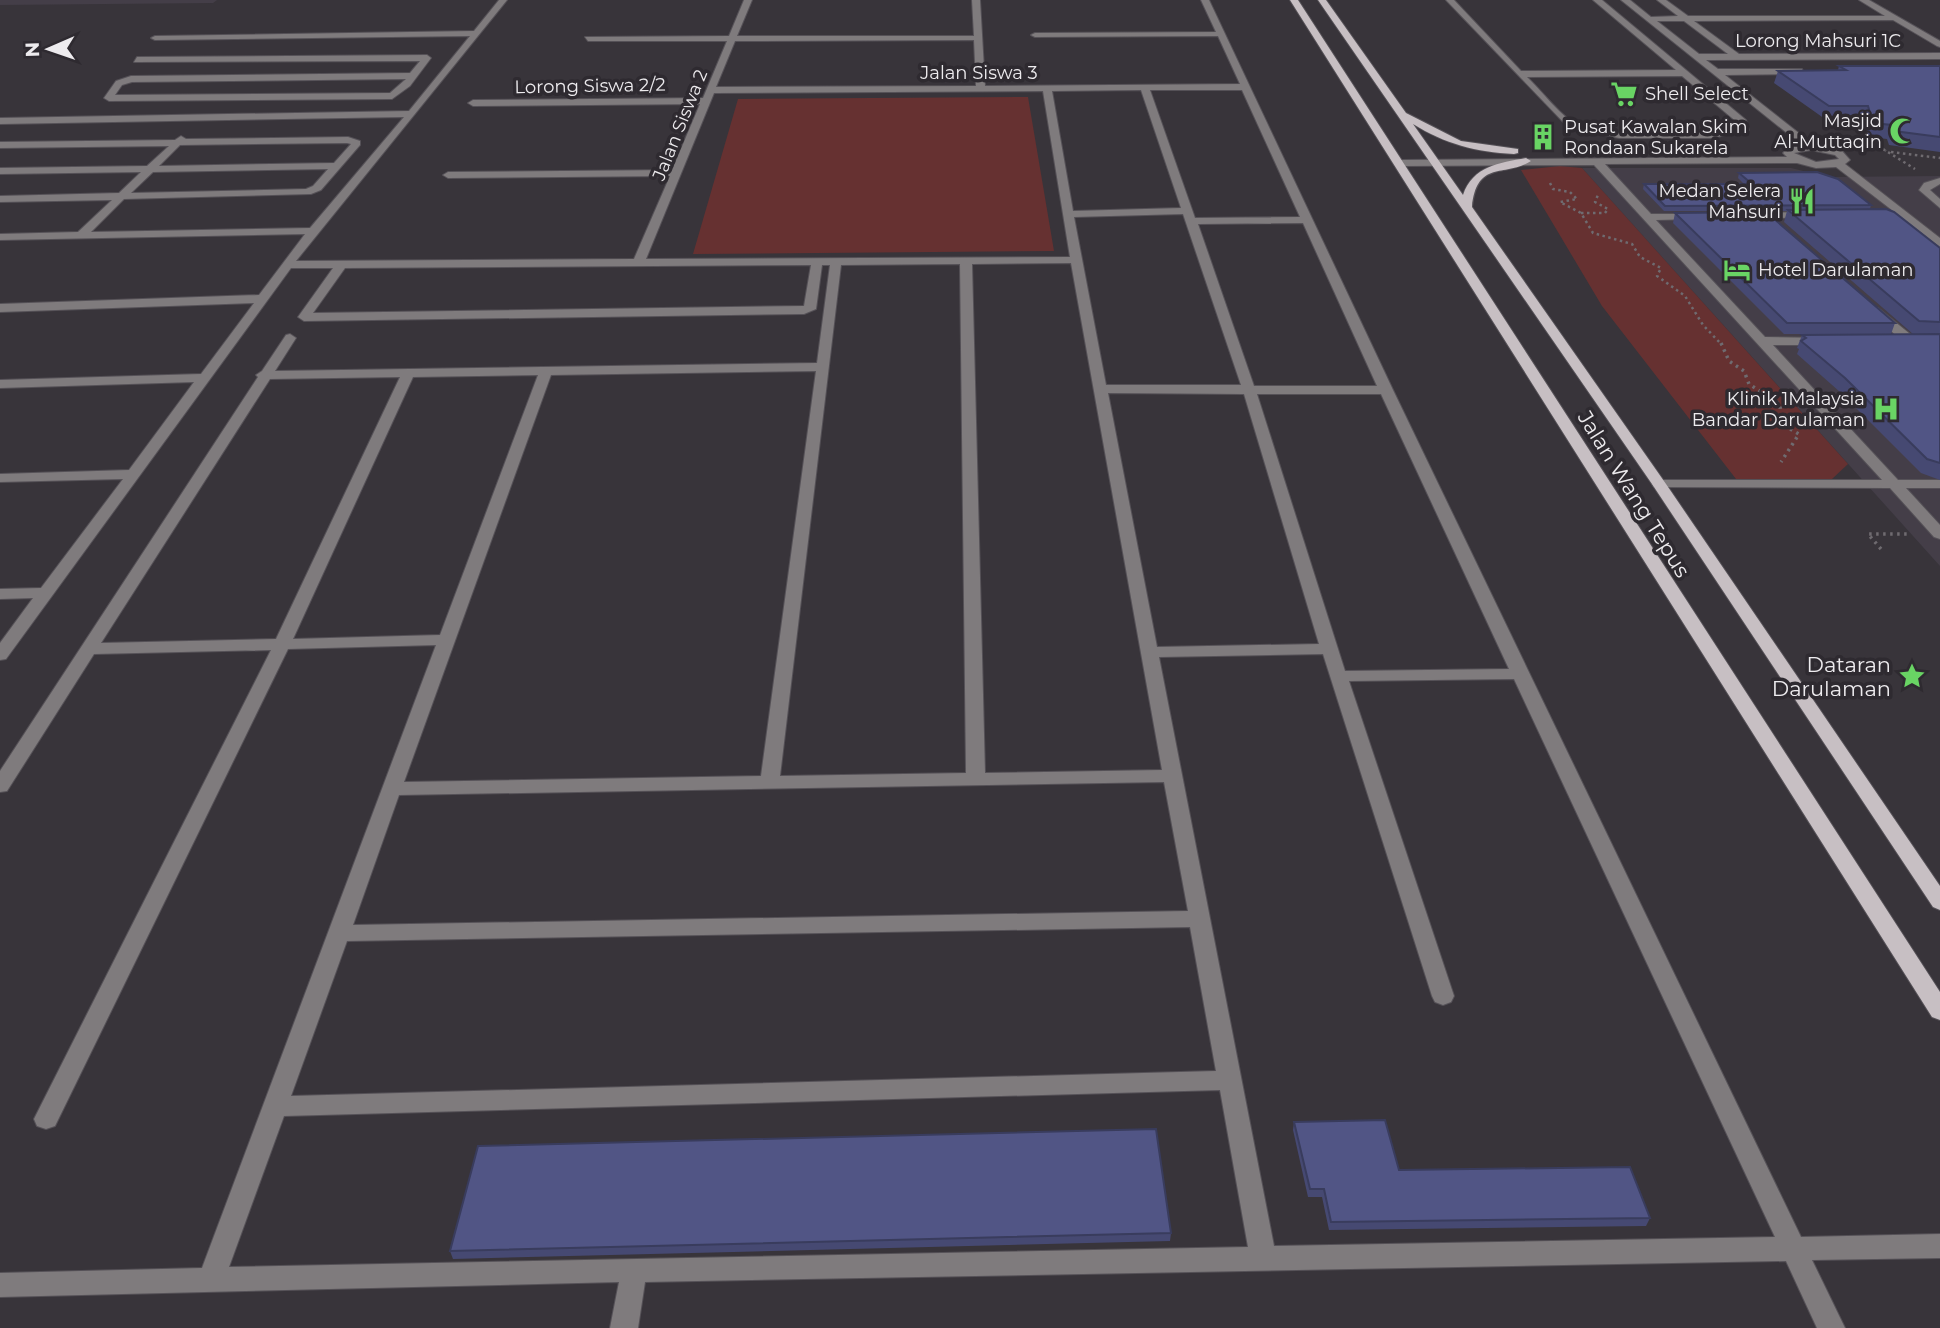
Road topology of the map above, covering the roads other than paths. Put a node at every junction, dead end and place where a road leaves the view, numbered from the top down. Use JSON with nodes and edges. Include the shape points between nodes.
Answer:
{"nodes":[{"id":1,"x":503,"y":0,"type":"edge"},
{"id":2,"x":748,"y":0,"type":"edge"},
{"id":3,"x":976,"y":0,"type":"edge"},
{"id":4,"x":1205,"y":0,"type":"edge"},
{"id":5,"x":1294,"y":0,"type":"edge"},
{"id":6,"x":1322,"y":0,"type":"edge"},
{"id":7,"x":1450,"y":0,"type":"edge"},
{"id":8,"x":1597,"y":0,"type":"edge"},
{"id":9,"x":1625,"y":0,"type":"edge"},
{"id":10,"x":1661,"y":0,"type":"edge"},
{"id":11,"x":1863,"y":0,"type":"edge"},
{"id":12,"x":1894,"y":18,"type":"junction"},
{"id":13,"x":1649,"y":19,"type":"junction"},
{"id":14,"x":1686,"y":19,"type":"junction"},
{"id":15,"x":476,"y":33,"type":"junction"},
{"id":16,"x":1222,"y":34,"type":"junction"},
{"id":17,"x":1035,"y":35,"type":"dead end"},
{"id":18,"x":291,"y":36,"type":"junction"},
{"id":19,"x":155,"y":38,"type":"dead end"},
{"id":20,"x":978,"y":38,"type":"junction"},
{"id":21,"x":588,"y":39,"type":"dead end"},
{"id":22,"x":732,"y":39,"type":"junction"},
{"id":23,"x":1940,"y":44,"type":"edge"},
{"id":24,"x":1940,"y":55,"type":"edge"},
{"id":25,"x":1697,"y":57,"type":"junction"},
{"id":26,"x":1737,"y":57,"type":"junction"},
{"id":27,"x":267,"y":58,"type":"junction"},
{"id":28,"x":138,"y":60,"type":"dead end"},
{"id":29,"x":1804,"y":71,"type":"edge"},
{"id":30,"x":1715,"y":72,"type":"junction"},
{"id":31,"x":1686,"y":73,"type":"junction"},
{"id":32,"x":1519,"y":74,"type":"junction"},
{"id":33,"x":412,"y":76,"type":"junction"},
{"id":34,"x":246,"y":78,"type":"junction"},
{"id":35,"x":1247,"y":87,"type":"junction"},
{"id":36,"x":1145,"y":88,"type":"junction"},
{"id":37,"x":981,"y":89,"type":"junction"},
{"id":38,"x":1047,"y":89,"type":"junction"},
{"id":39,"x":711,"y":90,"type":"junction"},
{"id":40,"x":225,"y":98,"type":"junction"},
{"id":41,"x":707,"y":101,"type":"junction"},
{"id":42,"x":1754,"y":102,"type":"junction"},
{"id":43,"x":473,"y":103,"type":"dead end"},
{"id":44,"x":1720,"y":103,"type":"junction"},
{"id":45,"x":1398,"y":110,"type":"junction"},
{"id":46,"x":412,"y":114,"type":"junction"},
{"id":47,"x":0,"y":121,"type":"edge"},
{"id":48,"x":191,"y":130,"type":"junction"},
{"id":49,"x":1674,"y":135,"type":"junction"},
{"id":50,"x":0,"y":145,"type":"edge"},
{"id":51,"x":1811,"y":147,"type":"junction"},
{"id":52,"x":1690,"y":150,"type":"junction"},
{"id":53,"x":1790,"y":150,"type":"junction"},
{"id":54,"x":1514,"y":151,"type":"junction"},
{"id":55,"x":1397,"y":158,"type":"junction"},
{"id":56,"x":1431,"y":158,"type":"junction"},
{"id":57,"x":1595,"y":160,"type":"junction"},
{"id":58,"x":1798,"y":160,"type":"junction"},
{"id":59,"x":1526,"y":161,"type":"junction"},
{"id":60,"x":1838,"y":164,"type":"junction"},
{"id":61,"x":337,"y":166,"type":"junction"},
{"id":62,"x":150,"y":169,"type":"junction"},
{"id":63,"x":0,"y":171,"type":"edge"},
{"id":64,"x":677,"y":173,"type":"junction"},
{"id":65,"x":448,"y":176,"type":"dead end"},
{"id":66,"x":1940,"y":181,"type":"edge"},
{"id":67,"x":120,"y":197,"type":"junction"},
{"id":68,"x":0,"y":199,"type":"edge"},
{"id":69,"x":1940,"y":205,"type":"edge"},
{"id":70,"x":1466,"y":210,"type":"junction"},
{"id":71,"x":1070,"y":214,"type":"junction"},
{"id":72,"x":1817,"y":215,"type":"edge"},
{"id":73,"x":1191,"y":216,"type":"junction"},
{"id":74,"x":1649,"y":216,"type":"junction"},
{"id":75,"x":1714,"y":216,"type":"edge"},
{"id":76,"x":1741,"y":216,"type":"edge"},
{"id":77,"x":1767,"y":216,"type":"junction"},
{"id":78,"x":1307,"y":220,"type":"junction"},
{"id":79,"x":1777,"y":225,"type":"edge"},
{"id":80,"x":313,"y":231,"type":"junction"},
{"id":81,"x":80,"y":236,"type":"junction"},
{"id":82,"x":0,"y":237,"type":"edge"},
{"id":83,"x":1940,"y":244,"type":"edge"},
{"id":84,"x":966,"y":260,"type":"junction"},
{"id":85,"x":1076,"y":260,"type":"junction"},
{"id":86,"x":817,"y":261,"type":"junction"},
{"id":87,"x":836,"y":261,"type":"junction"},
{"id":88,"x":639,"y":262,"type":"junction"},
{"id":89,"x":342,"y":264,"type":"junction"},
{"id":90,"x":287,"y":265,"type":"junction"},
{"id":91,"x":262,"y":299,"type":"junction"},
{"id":92,"x":1869,"y":305,"type":"edge"},
{"id":93,"x":0,"y":308,"type":"edge"},
{"id":94,"x":290,"y":338,"type":"dead end"},
{"id":95,"x":1764,"y":341,"type":"junction"},
{"id":96,"x":1830,"y":341,"type":"edge"},
{"id":97,"x":1884,"y":341,"type":"edge"},
{"id":98,"x":824,"y":367,"type":"junction"},
{"id":99,"x":547,"y":369,"type":"junction"},
{"id":100,"x":410,"y":372,"type":"junction"},
{"id":101,"x":263,"y":375,"type":"junction"},
{"id":102,"x":205,"y":378,"type":"junction"},
{"id":103,"x":0,"y":384,"type":"edge"},
{"id":104,"x":1102,"y":389,"type":"junction"},
{"id":105,"x":1249,"y":389,"type":"junction"},
{"id":106,"x":1386,"y":390,"type":"junction"},
{"id":107,"x":134,"y":474,"type":"junction"},
{"id":108,"x":0,"y":478,"type":"edge"},
{"id":109,"x":1659,"y":484,"type":"junction"},
{"id":110,"x":1894,"y":484,"type":"junction"},
{"id":111,"x":1940,"y":484,"type":"edge"},
{"id":112,"x":1940,"y":534,"type":"edge"},
{"id":113,"x":46,"y":593,"type":"junction"},
{"id":114,"x":0,"y":594,"type":"edge"},
{"id":115,"x":447,"y":640,"type":"junction"},
{"id":116,"x":282,"y":644,"type":"junction"},
{"id":117,"x":87,"y":649,"type":"junction"},
{"id":118,"x":1329,"y":649,"type":"junction"},
{"id":119,"x":1151,"y":652,"type":"junction"},
{"id":120,"x":0,"y":655,"type":"edge"},
{"id":121,"x":1521,"y":674,"type":"junction"},
{"id":122,"x":1338,"y":676,"type":"junction"},
{"id":123,"x":1174,"y":776,"type":"junction"},
{"id":124,"x":976,"y":779,"type":"junction"},
{"id":125,"x":770,"y":783,"type":"junction"},
{"id":126,"x":0,"y":786,"type":"edge"},
{"id":127,"x":392,"y":789,"type":"junction"},
{"id":128,"x":1940,"y":902,"type":"edge"},
{"id":129,"x":1201,"y":919,"type":"junction"},
{"id":130,"x":339,"y":933,"type":"junction"},
{"id":131,"x":1443,"y":996,"type":"dead end"},
{"id":132,"x":1940,"y":1011,"type":"edge"},
{"id":133,"x":1230,"y":1080,"type":"junction"},
{"id":134,"x":276,"y":1106,"type":"junction"},
{"id":135,"x":46,"y":1119,"type":"dead end"},
{"id":136,"x":1940,"y":1246,"type":"edge"},
{"id":137,"x":1794,"y":1247,"type":"junction"},
{"id":138,"x":1263,"y":1258,"type":"junction"},
{"id":139,"x":634,"y":1270,"type":"junction"},
{"id":140,"x":211,"y":1280,"type":"junction"},
{"id":141,"x":0,"y":1285,"type":"edge"},
{"id":142,"x":624,"y":1328,"type":"edge"},
{"id":143,"x":1825,"y":1328,"type":"edge"},
{"id":144,"x":1831,"y":1328,"type":"edge"}],
"edges":[{"from":1,"to":15,"type":"street"},
{"from":2,"to":22,"type":"street","name":"Jalan Siswa 2"},
{"from":3,"to":20,"type":"street"},
{"from":4,"to":16,"type":"street"},
{"from":5,"to":55,"type":"main road","name":"Jalan Wang Tepus"},
{"from":6,"to":45,"type":"main road","name":"Jalan Wang Tepus"},
{"from":7,"to":32,"type":"street"},
{"from":8,"to":31,"type":"street"},
{"from":9,"to":13,"type":"street"},
{"from":10,"to":14,"type":"street"},
{"from":11,"to":12,"type":"street","name":"Lorong Mahsuri 1C"},
{"from":12,"to":14,"type":"street"},
{"from":12,"to":23,"type":"street","name":"Lorong Mahsuri 1C"},
{"from":13,"to":14,"type":"street"},
{"from":13,"to":25,"type":"street"},
{"from":14,"to":26,"type":"street"},
{"from":15,"to":18,"type":"street"},
{"from":15,"to":46,"type":"street"},
{"from":16,"to":17,"type":"street"},
{"from":16,"to":35,"type":"street"},
{"from":18,"to":19,"type":"street"},
{"from":18,"to":27,"type":"street"},
{"from":20,"to":22,"type":"street"},
{"from":20,"to":37,"type":"street"},
{"from":21,"to":22,"type":"street"},
{"from":22,"to":39,"type":"street","name":"Jalan Siswa 2"},
{"from":24,"to":26,"type":"street","name":"Lorong Mahsuri 1C"},
{"from":25,"to":26,"type":"street","name":"Lorong Mahsuri 1C"},
{"from":25,"to":30,"type":"street"},
{"from":27,"to":28,"type":"street"},
{"from":27,"to":33,"type":"street","via":[[427,58]]},
{"from":27,"to":34,"type":"street"},
{"from":29,"to":30,"type":"street"},
{"from":30,"to":42,"type":"street"},
{"from":31,"to":32,"type":"street"},
{"from":31,"to":44,"type":"street"},
{"from":32,"to":49,"type":"street","via":[[1572,126],[1606,134]]},
{"from":33,"to":34,"type":"street"},
{"from":33,"to":40,"type":"street","via":[[396,94]]},
{"from":34,"to":40,"type":"street"},
{"from":34,"to":40,"type":"street","via":[[131,79],[119,83],[109,98]]},
{"from":35,"to":36,"type":"street","name":"Jalan Siswa 3"},
{"from":35,"to":78,"type":"street"},
{"from":36,"to":38,"type":"street","name":"Jalan Siswa 3"},
{"from":36,"to":73,"type":"street"},
{"from":37,"to":38,"type":"street","name":"Jalan Siswa 3"},
{"from":37,"to":39,"type":"street","name":"Jalan Siswa 3"},
{"from":38,"to":71,"type":"street"},
{"from":39,"to":41,"type":"street","name":"Jalan Siswa 2"},
{"from":40,"to":48,"type":"street"},
{"from":41,"to":43,"type":"street","name":"Lorong Siswa 2/2"},
{"from":41,"to":64,"type":"street","name":"Jalan Siswa 2"},
{"from":42,"to":44,"type":"street"},
{"from":42,"to":51,"type":"street"},
{"from":44,"to":49,"type":"street","via":[[1743,122],[1744,130]]},
{"from":45,"to":54,"type":"main road","via":[[1448,141],[1476,149]]},
{"from":45,"to":56,"type":"main road","name":"Jalan Wang Tepus"},
{"from":46,"to":48,"type":"street"},
{"from":46,"to":80,"type":"street"},
{"from":47,"to":48,"type":"street"},
{"from":48,"to":50,"type":"street"},
{"from":48,"to":61,"type":"street","via":[[357,143]]},
{"from":48,"to":62,"type":"street"},
{"from":49,"to":52,"type":"street"},
{"from":51,"to":53,"type":"street"},
{"from":51,"to":60,"type":"street","via":[[1844,156]]},
{"from":52,"to":53,"type":"street"},
{"from":52,"to":54,"type":"street"},
{"from":53,"to":58,"type":"street"},
{"from":54,"to":56,"type":"street"},
{"from":55,"to":56,"type":"street"},
{"from":55,"to":132,"type":"main road","name":"Jalan Wang Tepus"},
{"from":56,"to":59,"type":"street"},
{"from":56,"to":70,"type":"main road","name":"Jalan Wang Tepus"},
{"from":57,"to":58,"type":"street"},
{"from":57,"to":59,"type":"street"},
{"from":57,"to":74,"type":"street"},
{"from":58,"to":60,"type":"street"},
{"from":59,"to":70,"type":"main road","via":[[1499,166],[1477,178],[1467,192]]},
{"from":60,"to":83,"type":"street"},
{"from":61,"to":62,"type":"street"},
{"from":61,"to":67,"type":"street","via":[[317,188],[307,192]]},
{"from":62,"to":63,"type":"street"},
{"from":62,"to":67,"type":"street"},
{"from":64,"to":65,"type":"street"},
{"from":64,"to":88,"type":"street","name":"Jalan Siswa 2"},
{"from":66,"to":69,"type":"street","via":[[1924,190]]},
{"from":67,"to":68,"type":"street"},
{"from":67,"to":81,"type":"street"},
{"from":70,"to":109,"type":"main road","name":"Jalan Wang Tepus"},
{"from":71,"to":73,"type":"street"},
{"from":71,"to":85,"type":"street"},
{"from":72,"to":77,"type":"street"},
{"from":73,"to":78,"type":"street"},
{"from":73,"to":105,"type":"street"},
{"from":74,"to":75,"type":"street"},
{"from":74,"to":95,"type":"street"},
{"from":76,"to":77,"type":"street"},
{"from":77,"to":79,"type":"street"},
{"from":78,"to":106,"type":"street"},
{"from":80,"to":81,"type":"street"},
{"from":80,"to":90,"type":"street"},
{"from":81,"to":82,"type":"street"},
{"from":84,"to":85,"type":"street"},
{"from":84,"to":87,"type":"street"},
{"from":84,"to":124,"type":"street"},
{"from":85,"to":104,"type":"street"},
{"from":86,"to":87,"type":"street"},
{"from":86,"to":88,"type":"street"},
{"from":86,"to":89,"type":"street","via":[[810,309],[804,310],[304,317]]},
{"from":87,"to":98,"type":"street"},
{"from":88,"to":89,"type":"street"},
{"from":89,"to":90,"type":"street"},
{"from":90,"to":91,"type":"street"},
{"from":91,"to":93,"type":"street"},
{"from":91,"to":102,"type":"street"},
{"from":92,"to":97,"type":"street","via":[[1916,341]]},
{"from":94,"to":101,"type":"street"},
{"from":95,"to":96,"type":"street"},
{"from":95,"to":110,"type":"street"},
{"from":98,"to":99,"type":"street"},
{"from":98,"to":125,"type":"street"},
{"from":99,"to":100,"type":"street"},
{"from":99,"to":115,"type":"street"},
{"from":100,"to":101,"type":"street"},
{"from":100,"to":116,"type":"street"},
{"from":101,"to":117,"type":"street"},
{"from":102,"to":103,"type":"street"},
{"from":102,"to":107,"type":"street"},
{"from":104,"to":105,"type":"street"},
{"from":104,"to":119,"type":"street"},
{"from":105,"to":106,"type":"street"},
{"from":105,"to":118,"type":"street"},
{"from":106,"to":121,"type":"street"},
{"from":107,"to":108,"type":"street"},
{"from":107,"to":113,"type":"street"},
{"from":109,"to":110,"type":"street"},
{"from":109,"to":128,"type":"main road","name":"Jalan Wang Tepus"},
{"from":110,"to":111,"type":"street"},
{"from":110,"to":112,"type":"street"},
{"from":113,"to":114,"type":"street"},
{"from":113,"to":120,"type":"street"},
{"from":115,"to":116,"type":"street"},
{"from":115,"to":127,"type":"street"},
{"from":116,"to":117,"type":"street"},
{"from":116,"to":135,"type":"street"},
{"from":117,"to":126,"type":"street"},
{"from":118,"to":119,"type":"street"},
{"from":118,"to":122,"type":"street"},
{"from":119,"to":123,"type":"street"},
{"from":121,"to":122,"type":"street"},
{"from":121,"to":137,"type":"street"},
{"from":122,"to":131,"type":"street"},
{"from":123,"to":124,"type":"street"},
{"from":123,"to":129,"type":"street"},
{"from":124,"to":125,"type":"street"},
{"from":125,"to":127,"type":"street"},
{"from":127,"to":130,"type":"street"},
{"from":129,"to":130,"type":"street"},
{"from":129,"to":133,"type":"street"},
{"from":130,"to":134,"type":"street"},
{"from":133,"to":134,"type":"street"},
{"from":133,"to":138,"type":"street"},
{"from":134,"to":140,"type":"street"},
{"from":136,"to":137,"type":"street"},
{"from":137,"to":138,"type":"street"},
{"from":137,"to":144,"type":"street"},
{"from":138,"to":139,"type":"street"},
{"from":139,"to":140,"type":"street"},
{"from":139,"to":142,"type":"street"},
{"from":140,"to":141,"type":"street"},
{"from":143,"to":144,"type":"street"}]}
